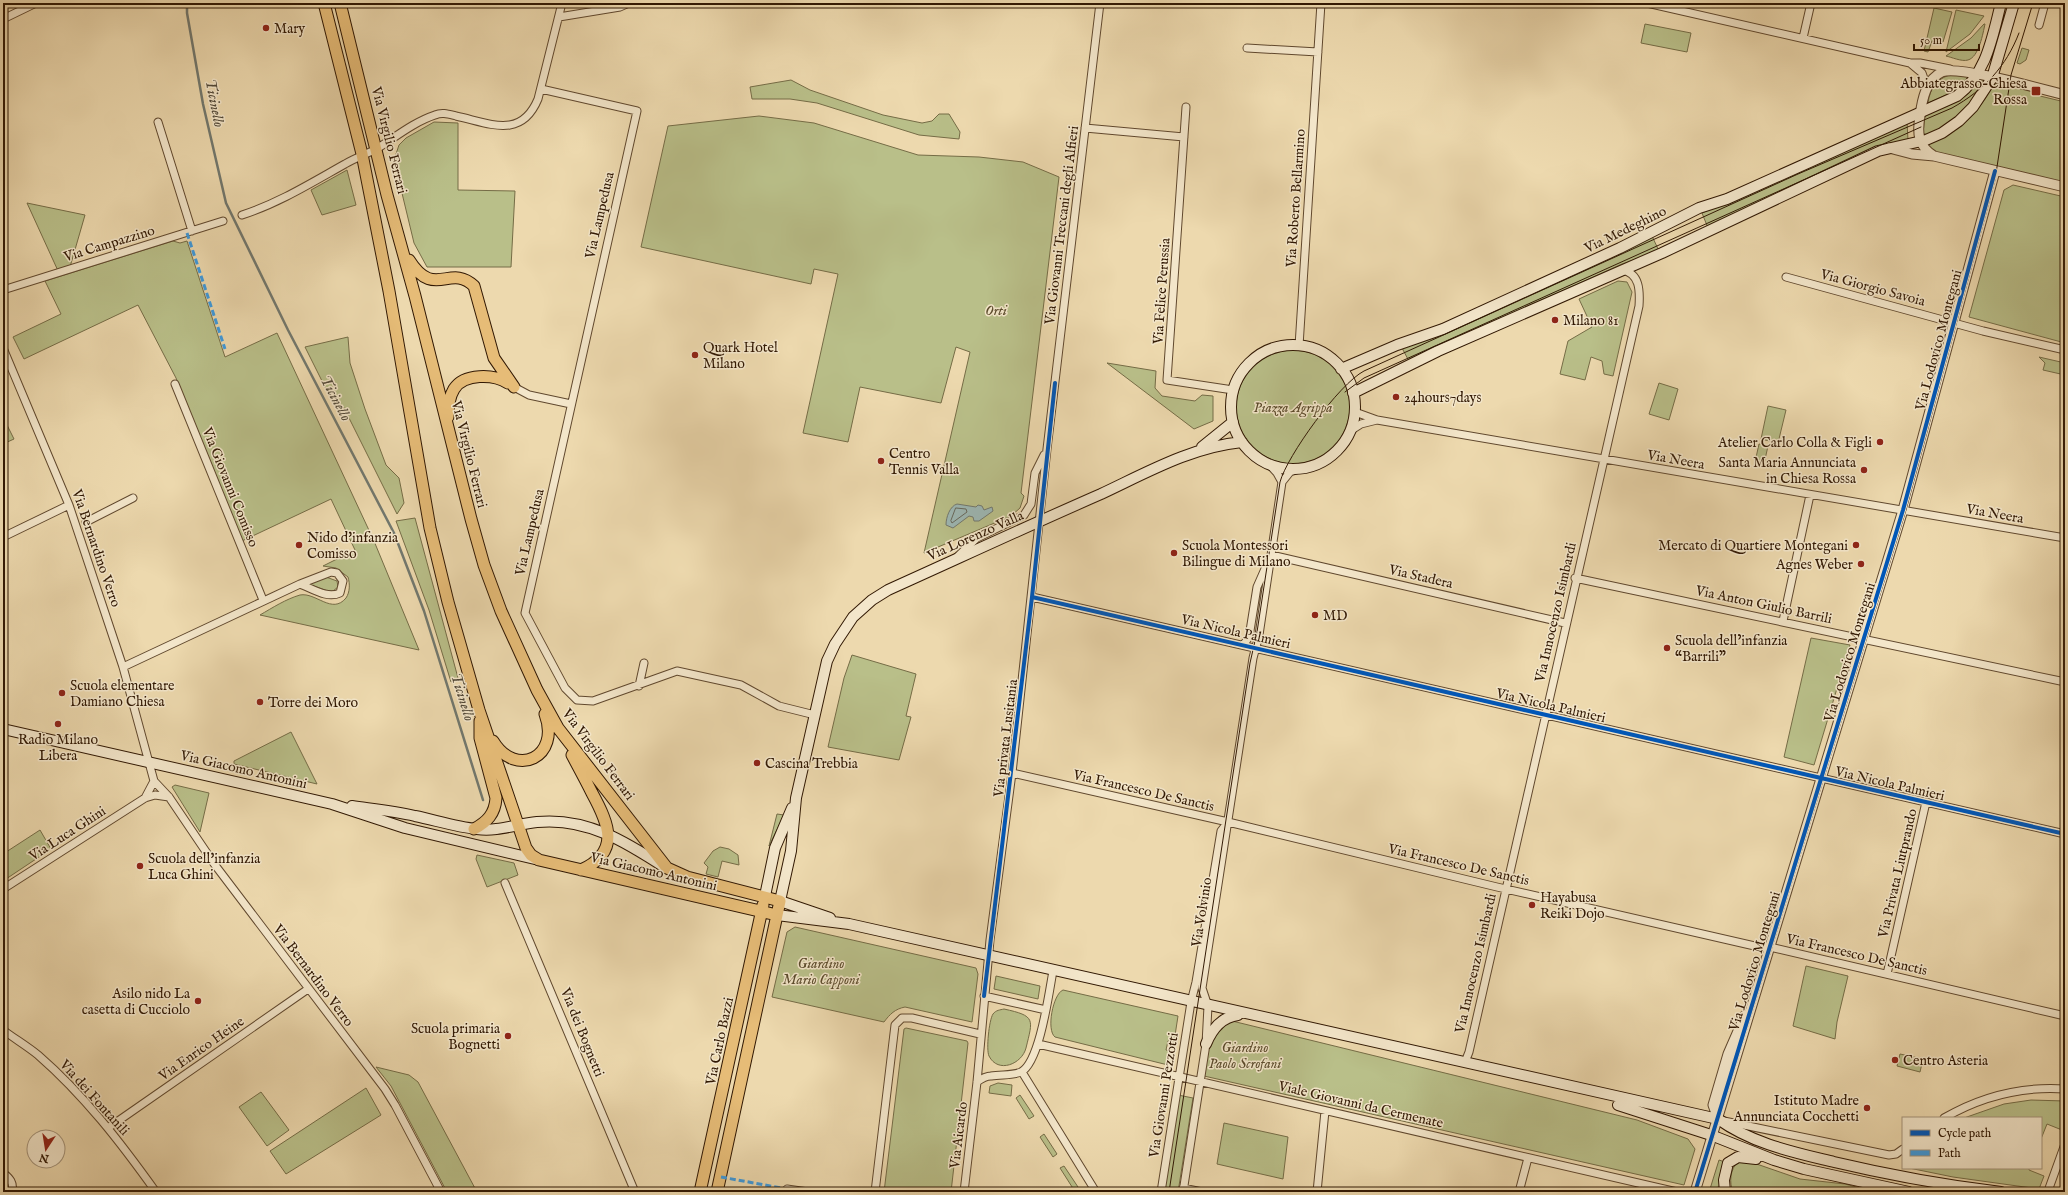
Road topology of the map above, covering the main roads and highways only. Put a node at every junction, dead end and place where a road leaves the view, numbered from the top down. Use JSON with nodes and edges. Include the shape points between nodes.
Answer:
{"nodes":[{"id":1,"x":324,"y":3,"type":"edge"},
{"id":2,"x":340,"y":3,"type":"edge"},
{"id":3,"x":2001,"y":3,"type":"edge"},
{"id":4,"x":2014,"y":3,"type":"edge"},
{"id":5,"x":404,"y":252,"type":"junction"},
{"id":6,"x":1341,"y":369,"type":"junction"},
{"id":7,"x":1353,"y":393,"type":"junction"},
{"id":8,"x":1233,"y":422,"type":"junction"},
{"id":9,"x":450,"y":440,"type":"junction"},
{"id":10,"x":1242,"y":442,"type":"junction"},
{"id":11,"x":1196,"y":451,"type":"junction"},
{"id":12,"x":537,"y":690,"type":"junction"},
{"id":13,"x":480,"y":710,"type":"junction"},
{"id":14,"x":558,"y":728,"type":"junction"},
{"id":15,"x":3,"y":729,"type":"edge"},
{"id":16,"x":486,"y":729,"type":"junction"},
{"id":17,"x":796,"y":798,"type":"junction"},
{"id":18,"x":332,"y":804,"type":"junction"},
{"id":19,"x":518,"y":825,"type":"junction"},
{"id":20,"x":474,"y":829,"type":"junction"},
{"id":21,"x":608,"y":835,"type":"junction"},
{"id":22,"x":539,"y":860,"type":"junction"},
{"id":23,"x":667,"y":868,"type":"junction"},
{"id":24,"x":581,"y":870,"type":"junction"},
{"id":25,"x":765,"y":896,"type":"junction"},
{"id":26,"x":780,"y":901,"type":"junction"},
{"id":27,"x":761,"y":911,"type":"junction"},
{"id":28,"x":777,"y":915,"type":"junction"},
{"id":29,"x":849,"y":924,"type":"junction"},
{"id":30,"x":1220,"y":1008,"type":"junction"},
{"id":31,"x":1238,"y":1016,"type":"junction"},
{"id":32,"x":1206,"y":1044,"type":"road end"},
{"id":33,"x":1804,"y":1169,"type":"junction"},
{"id":34,"x":700,"y":1192,"type":"edge"},
{"id":35,"x":717,"y":1192,"type":"edge"},
{"id":36,"x":1725,"y":1192,"type":"edge"},
{"id":37,"x":1910,"y":1192,"type":"edge"},
{"id":38,"x":2001,"y":1192,"type":"edge"}],
"edges":[{"from":1,"to":13,"type":"main road","via":[[362,154],[389,291],[430,528],[450,609]]},
{"from":2,"to":5,"type":"main road","name":"Via Virgilio Ferrari"},
{"from":3,"to":6,"type":"main road","name":"Via Medeghino","via":[[1986,58],[1969,87],[1957,96],[1727,200],[1699,208],[1620,248],[1443,329]]},
{"from":4,"to":7,"type":"main road","via":[[1992,78],[1966,115],[1942,133],[1920,142],[1878,151],[1662,253],[1438,351]]},
{"from":5,"to":9,"type":"main road","name":"Via Virgilio Ferrari"},
{"from":5,"to":9,"type":"main road","via":[[416,271],[427,279],[439,281],[456,277],[474,286],[494,358],[514,387],[501,378],[484,376],[464,381],[456,386],[449,405]]},
{"from":6,"to":7,"type":"main road"},
{"from":6,"to":8,"type":"main road","via":[[1326,355],[1299,346],[1282,346],[1261,355],[1244,370],[1234,390],[1231,410]]},
{"from":7,"to":10,"type":"main road","via":[[1355,412],[1344,443],[1330,457],[1312,466],[1299,469],[1268,464],[1253,454]]},
{"from":8,"to":10,"type":"main road"},
{"from":8,"to":11,"type":"main road","name":"Via Lorenzo Valla"},
{"from":9,"to":12,"type":"main road","name":"Via Virgilio Ferrari","via":[[484,565],[501,611]]},
{"from":10,"to":11,"type":"main road","name":"Via Lorenzo Valla"},
{"from":11,"to":17,"type":"main road","name":"Via Lorenzo Valla","via":[[882,593],[857,613],[845,627],[829,655]]},
{"from":12,"to":14,"type":"main road","name":"Via Virgilio Ferrari"},
{"from":12,"to":16,"type":"main road","via":[[550,731],[545,748],[540,754],[524,761],[509,757],[496,746]]},
{"from":13,"to":16,"type":"main road"},
{"from":13,"to":20,"type":"main road","via":[[480,738],[496,805],[489,819]]},
{"from":14,"to":21,"type":"main road","via":[[606,818]]},
{"from":14,"to":23,"type":"main road","name":"Via Virgilio Ferrari"},
{"from":15,"to":18,"type":"main road","name":"Via Giacomo Antonini"},
{"from":16,"to":19,"type":"main road"},
{"from":17,"to":25,"type":"main road","via":[[776,848]]},
{"from":17,"to":26,"type":"main road","via":[[791,851]]},
{"from":18,"to":20,"type":"main road","name":"Via Giacomo Antonini","via":[[400,813]]},
{"from":18,"to":22,"type":"main road","name":"Via Giacomo Antonini","via":[[405,828]]},
{"from":19,"to":20,"type":"main road","name":"Via Giacomo Antonini","via":[[490,830]]},
{"from":19,"to":21,"type":"main road","name":"Via Giacomo Antonini","via":[[567,822],[589,826]]},
{"from":19,"to":22,"type":"main road","via":[[526,848]]},
{"from":21,"to":23,"type":"main road","name":"Via Giacomo Antonini"},
{"from":21,"to":24,"type":"main road","via":[[602,855]]},
{"from":22,"to":24,"type":"main road","name":"Via Giacomo Antonini"},
{"from":23,"to":25,"type":"main road","name":"Via Giacomo Antonini","via":[[688,877]]},
{"from":24,"to":27,"type":"main road","name":"Via Giacomo Antonini"},
{"from":25,"to":26,"type":"main road"},
{"from":25,"to":27,"type":"main road","name":"Via Carlo Bazzi"},
{"from":26,"to":28,"type":"main road"},
{"from":26,"to":29,"type":"main road"},
{"from":27,"to":28,"type":"main road"},
{"from":27,"to":34,"type":"main road","name":"Via Carlo Bazzi"},
{"from":28,"to":29,"type":"main road"},
{"from":28,"to":35,"type":"main road"},
{"from":29,"to":30,"type":"main road"},
{"from":30,"to":31,"type":"main road"},
{"from":30,"to":38,"type":"main road","via":[[1718,1119],[1738,1132],[1778,1148],[1897,1177]]},
{"from":31,"to":32,"type":"main road","via":[[1228,1017],[1222,1021],[1212,1031]]},
{"from":31,"to":33,"type":"main road","via":[[1628,1107],[1713,1136],[1749,1152]]},
{"from":33,"to":36,"type":"main road","via":[[1738,1157],[1731,1160],[1726,1167]]},
{"from":33,"to":37,"type":"main road"}]}
